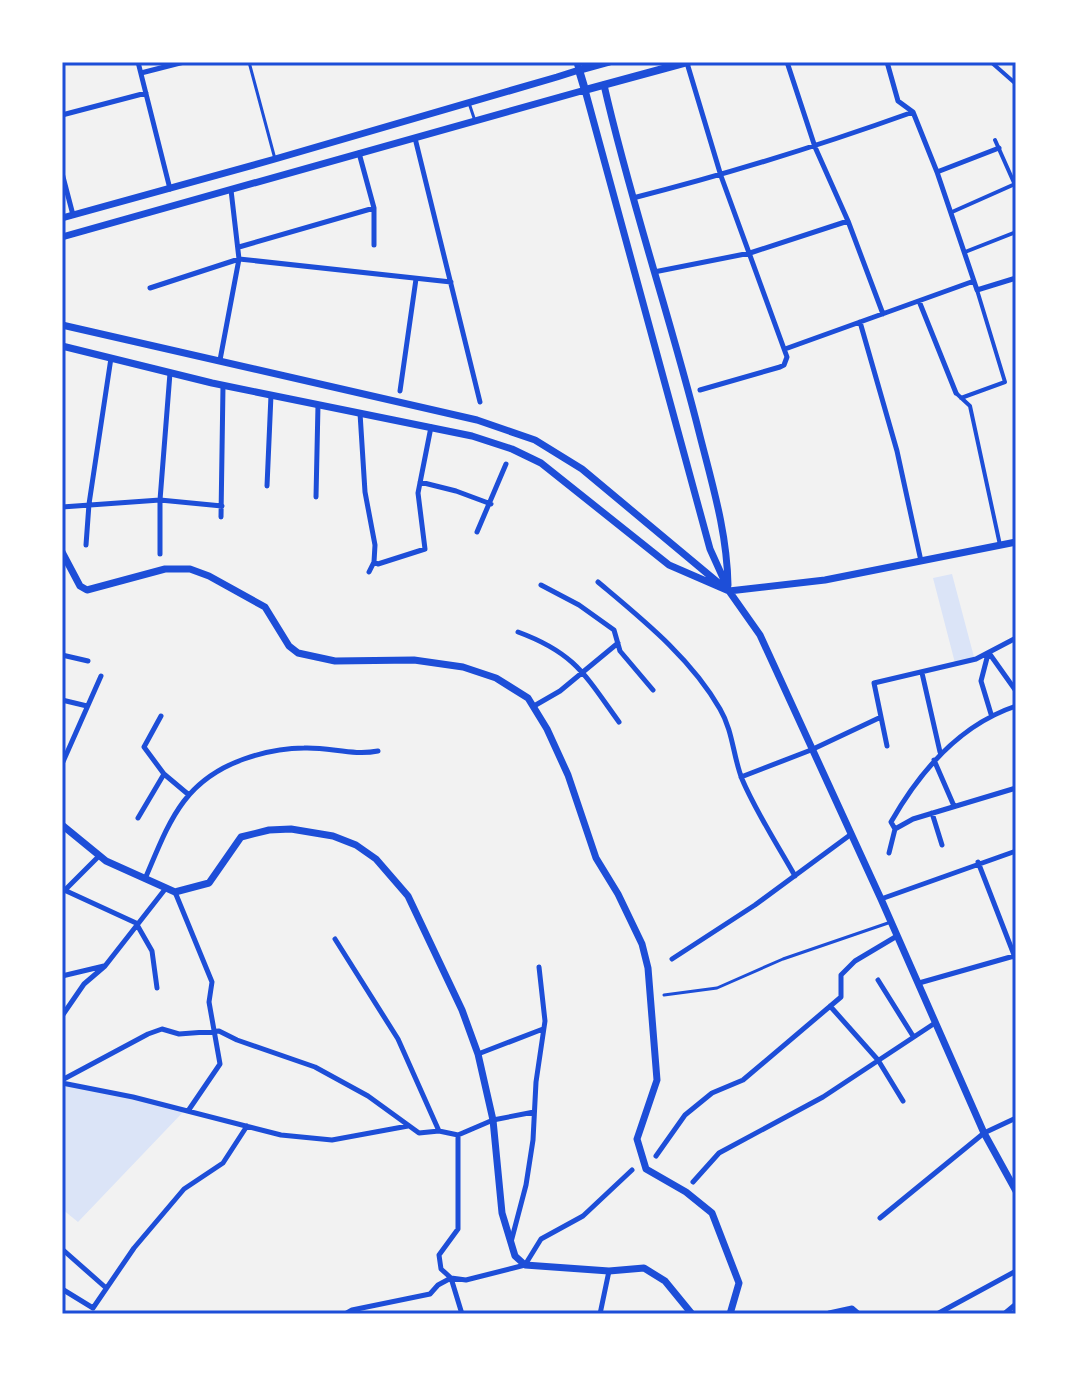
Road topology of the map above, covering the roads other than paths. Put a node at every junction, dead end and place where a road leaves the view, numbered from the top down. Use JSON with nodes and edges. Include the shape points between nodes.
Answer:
{"nodes":[{"id":1,"x":138,"y":62,"type":"edge"},
{"id":2,"x":184,"y":62,"type":"edge"},
{"id":3,"x":249,"y":62,"type":"edge"},
{"id":4,"x":688,"y":62,"type":"edge"},
{"id":5,"x":787,"y":62,"type":"edge"},
{"id":6,"x":887,"y":62,"type":"edge"},
{"id":7,"x":991,"y":62,"type":"edge"},
{"id":8,"x":602,"y":63,"type":"edge"},
{"id":9,"x":578,"y":66,"type":"edge"},
{"id":10,"x":141,"y":73,"type":"junction"},
{"id":11,"x":1016,"y":84,"type":"edge"},
{"id":12,"x":604,"y":85,"type":"junction"},
{"id":13,"x":585,"y":90,"type":"junction"},
{"id":14,"x":146,"y":93,"type":"junction"},
{"id":15,"x":469,"y":103,"type":"junction"},
{"id":16,"x":913,"y":112,"type":"junction"},
{"id":17,"x":62,"y":115,"type":"edge"},
{"id":18,"x":475,"y":121,"type":"junction"},
{"id":19,"x":415,"y":138,"type":"junction"},
{"id":20,"x":995,"y":140,"type":"dead end"},
{"id":21,"x":815,"y":147,"type":"junction"},
{"id":22,"x":999,"y":148,"type":"junction"},
{"id":23,"x":359,"y":153,"type":"junction"},
{"id":24,"x":275,"y":159,"type":"junction"},
{"id":25,"x":937,"y":172,"type":"junction"},
{"id":26,"x":62,"y":173,"type":"edge"},
{"id":27,"x":721,"y":176,"type":"junction"},
{"id":28,"x":1016,"y":186,"type":"edge"},
{"id":29,"x":170,"y":189,"type":"junction"},
{"id":30,"x":231,"y":190,"type":"junction"},
{"id":31,"x":633,"y":198,"type":"junction"},
{"id":32,"x":374,"y":208,"type":"junction"},
{"id":33,"x":952,"y":212,"type":"junction"},
{"id":34,"x":73,"y":215,"type":"junction"},
{"id":35,"x":62,"y":218,"type":"edge"},
{"id":36,"x":848,"y":221,"type":"junction"},
{"id":37,"x":1016,"y":232,"type":"edge"},
{"id":38,"x":62,"y":237,"type":"edge"},
{"id":39,"x":374,"y":245,"type":"dead end"},
{"id":40,"x":239,"y":247,"type":"junction"},
{"id":41,"x":965,"y":252,"type":"junction"},
{"id":42,"x":750,"y":253,"type":"junction"},
{"id":43,"x":239,"y":259,"type":"junction"},
{"id":44,"x":654,"y":272,"type":"junction"},
{"id":45,"x":1016,"y":278,"type":"edge"},
{"id":46,"x":416,"y":279,"type":"junction"},
{"id":47,"x":974,"y":281,"type":"junction"},
{"id":48,"x":451,"y":282,"type":"junction"},
{"id":49,"x":150,"y":288,"type":"dead end"},
{"id":50,"x":977,"y":290,"type":"junction"},
{"id":51,"x":919,"y":301,"type":"junction"},
{"id":52,"x":883,"y":314,"type":"junction"},
{"id":53,"x":860,"y":322,"type":"junction"},
{"id":54,"x":62,"y":325,"type":"edge"},
{"id":55,"x":62,"y":346,"type":"edge"},
{"id":56,"x":785,"y":349,"type":"junction"},
{"id":57,"x":111,"y":358,"type":"junction"},
{"id":58,"x":220,"y":360,"type":"junction"},
{"id":59,"x":170,"y":373,"type":"junction"},
{"id":60,"x":223,"y":386,"type":"junction"},
{"id":61,"x":700,"y":390,"type":"dead end"},
{"id":62,"x":400,"y":391,"type":"dead end"},
{"id":63,"x":271,"y":395,"type":"junction"},
{"id":64,"x":959,"y":396,"type":"junction"},
{"id":65,"x":480,"y":402,"type":"dead end"},
{"id":66,"x":318,"y":405,"type":"junction"},
{"id":67,"x":360,"y":413,"type":"junction"},
{"id":68,"x":431,"y":427,"type":"junction"},
{"id":69,"x":506,"y":464,"type":"dead end"},
{"id":70,"x":420,"y":482,"type":"junction"},
{"id":71,"x":267,"y":486,"type":"dead end"},
{"id":72,"x":316,"y":497,"type":"dead end"},
{"id":73,"x":160,"y":500,"type":"junction"},
{"id":74,"x":89,"y":504,"type":"junction"},
{"id":75,"x":491,"y":504,"type":"junction"},
{"id":76,"x":222,"y":506,"type":"junction"},
{"id":77,"x":62,"y":507,"type":"edge"},
{"id":78,"x":221,"y":517,"type":"dead end"},
{"id":79,"x":477,"y":532,"type":"dead end"},
{"id":80,"x":1016,"y":542,"type":"edge"},
{"id":81,"x":86,"y":545,"type":"dead end"},
{"id":82,"x":1000,"y":545,"type":"junction"},
{"id":83,"x":62,"y":552,"type":"edge"},
{"id":84,"x":160,"y":554,"type":"dead end"},
{"id":85,"x":374,"y":562,"type":"junction"},
{"id":86,"x":921,"y":562,"type":"junction"},
{"id":87,"x":369,"y":572,"type":"dead end"},
{"id":88,"x":598,"y":582,"type":"dead end"},
{"id":89,"x":541,"y":585,"type":"dead end"},
{"id":90,"x":729,"y":591,"type":"junction"},
{"id":91,"x":518,"y":632,"type":"dead end"},
{"id":92,"x":1016,"y":638,"type":"edge"},
{"id":93,"x":618,"y":643,"type":"junction"},
{"id":94,"x":989,"y":653,"type":"junction"},
{"id":95,"x":62,"y":655,"type":"edge"},
{"id":96,"x":88,"y":661,"type":"dead end"},
{"id":97,"x":582,"y":672,"type":"junction"},
{"id":98,"x":922,"y":673,"type":"junction"},
{"id":99,"x":101,"y":676,"type":"dead end"},
{"id":100,"x":653,"y":690,"type":"dead end"},
{"id":101,"x":1016,"y":691,"type":"edge"},
{"id":102,"x":62,"y":700,"type":"edge"},
{"id":103,"x":87,"y":706,"type":"junction"},
{"id":104,"x":534,"y":706,"type":"junction"},
{"id":105,"x":1016,"y":706,"type":"edge"},
{"id":106,"x":991,"y":714,"type":"junction"},
{"id":107,"x":161,"y":716,"type":"dead end"},
{"id":108,"x":881,"y":717,"type":"junction"},
{"id":109,"x":619,"y":722,"type":"dead end"},
{"id":110,"x":887,"y":746,"type":"dead end"},
{"id":111,"x":811,"y":750,"type":"junction"},
{"id":112,"x":378,"y":751,"type":"dead end"},
{"id":113,"x":940,"y":752,"type":"junction"},
{"id":114,"x":934,"y":760,"type":"junction"},
{"id":115,"x":62,"y":764,"type":"edge"},
{"id":116,"x":164,"y":774,"type":"junction"},
{"id":117,"x":741,"y":777,"type":"junction"},
{"id":118,"x":1016,"y":788,"type":"edge"},
{"id":119,"x":189,"y":795,"type":"junction"},
{"id":120,"x":954,"y":806,"type":"junction"},
{"id":121,"x":932,"y":813,"type":"junction"},
{"id":122,"x":138,"y":818,"type":"dead end"},
{"id":123,"x":62,"y":825,"type":"edge"},
{"id":124,"x":895,"y":829,"type":"junction"},
{"id":125,"x":850,"y":835,"type":"junction"},
{"id":126,"x":942,"y":845,"type":"dead end"},
{"id":127,"x":1016,"y":851,"type":"edge"},
{"id":128,"x":889,"y":853,"type":"dead end"},
{"id":129,"x":99,"y":856,"type":"junction"},
{"id":130,"x":978,"y":862,"type":"junction"},
{"id":131,"x":795,"y":876,"type":"junction"},
{"id":132,"x":145,"y":879,"type":"junction"},
{"id":133,"x":166,"y":888,"type":"junction"},
{"id":134,"x":63,"y":891,"type":"edge"},
{"id":135,"x":175,"y":892,"type":"junction"},
{"id":136,"x":881,"y":899,"type":"junction"},
{"id":137,"x":891,"y":922,"type":"junction"},
{"id":138,"x":136,"y":923,"type":"junction"},
{"id":139,"x":897,"y":936,"type":"junction"},
{"id":140,"x":1016,"y":938,"type":"edge"},
{"id":141,"x":335,"y":939,"type":"dead end"},
{"id":142,"x":1008,"y":942,"type":"junction"},
{"id":143,"x":1015,"y":958,"type":"edge"},
{"id":144,"x":672,"y":959,"type":"dead end"},
{"id":145,"x":105,"y":966,"type":"junction"},
{"id":146,"x":539,"y":967,"type":"dead end"},
{"id":147,"x":62,"y":976,"type":"edge"},
{"id":148,"x":878,"y":980,"type":"dead end"},
{"id":149,"x":919,"y":983,"type":"junction"},
{"id":150,"x":157,"y":988,"type":"dead end"},
{"id":151,"x":664,"y":995,"type":"dead end"},
{"id":152,"x":830,"y":1006,"type":"junction"},
{"id":153,"x":62,"y":1016,"type":"edge"},
{"id":154,"x":936,"y":1023,"type":"junction"},
{"id":155,"x":543,"y":1029,"type":"junction"},
{"id":156,"x":214,"y":1031,"type":"junction"},
{"id":157,"x":913,"y":1036,"type":"junction"},
{"id":158,"x":478,"y":1054,"type":"junction"},
{"id":159,"x":878,"y":1060,"type":"junction"},
{"id":160,"x":62,"y":1081,"type":"edge"},
{"id":161,"x":903,"y":1101,"type":"dead end"},
{"id":162,"x":188,"y":1111,"type":"junction"},
{"id":163,"x":534,"y":1112,"type":"junction"},
{"id":164,"x":1016,"y":1118,"type":"edge"},
{"id":165,"x":493,"y":1120,"type":"junction"},
{"id":166,"x":409,"y":1125,"type":"junction"},
{"id":167,"x":247,"y":1126,"type":"junction"},
{"id":168,"x":439,"y":1131,"type":"junction"},
{"id":169,"x":984,"y":1133,"type":"junction"},
{"id":170,"x":458,"y":1135,"type":"junction"},
{"id":171,"x":656,"y":1156,"type":"dead end"},
{"id":172,"x":632,"y":1170,"type":"dead end"},
{"id":173,"x":693,"y":1182,"type":"dead end"},
{"id":174,"x":1016,"y":1191,"type":"edge"},
{"id":175,"x":880,"y":1218,"type":"dead end"},
{"id":176,"x":511,"y":1243,"type":"junction"},
{"id":177,"x":62,"y":1249,"type":"edge"},
{"id":178,"x":525,"y":1265,"type":"junction"},
{"id":179,"x":609,"y":1271,"type":"junction"},
{"id":180,"x":1016,"y":1271,"type":"edge"},
{"id":181,"x":451,"y":1278,"type":"junction"},
{"id":182,"x":105,"y":1287,"type":"junction"},
{"id":183,"x":62,"y":1289,"type":"edge"},
{"id":184,"x":1016,"y":1304,"type":"edge"},
{"id":185,"x":91,"y":1311,"type":"edge"},
{"id":186,"x":829,"y":1313,"type":"edge"},
{"id":187,"x":345,"y":1314,"type":"edge"},
{"id":188,"x":462,"y":1314,"type":"edge"},
{"id":189,"x":600,"y":1314,"type":"edge"},
{"id":190,"x":692,"y":1314,"type":"edge"},
{"id":191,"x":730,"y":1314,"type":"edge"},
{"id":192,"x":859,"y":1314,"type":"edge"},
{"id":193,"x":937,"y":1314,"type":"edge"},
{"id":194,"x":1004,"y":1314,"type":"edge"}],
"edges":[{"from":1,"to":10,"type":"street"},
{"from":2,"to":10,"type":"street"},
{"from":3,"to":24,"type":"lane"},
{"from":4,"to":12,"type":"main road"},
{"from":4,"to":27,"type":"street"},
{"from":5,"to":21,"type":"street"},
{"from":6,"to":16,"type":"street","via":[[898,101]]},
{"from":7,"to":11,"type":"street"},
{"from":8,"to":9,"type":"main road"},
{"from":8,"to":12,"type":"main road"},
{"from":9,"to":13,"type":"main road"},
{"from":9,"to":15,"type":"street"},
{"from":10,"to":14,"type":"street"},
{"from":12,"to":13,"type":"main road"},
{"from":12,"to":31,"type":"street"},
{"from":13,"to":18,"type":"street"},
{"from":13,"to":90,"type":"street","via":[[710,549]]},
{"from":14,"to":17,"type":"street"},
{"from":14,"to":29,"type":"street"},
{"from":15,"to":18,"type":"lane"},
{"from":15,"to":24,"type":"street"},
{"from":16,"to":21,"type":"street"},
{"from":16,"to":25,"type":"street"},
{"from":18,"to":19,"type":"street"},
{"from":19,"to":23,"type":"street"},
{"from":19,"to":48,"type":"street"},
{"from":20,"to":22,"type":"street"},
{"from":21,"to":27,"type":"street"},
{"from":21,"to":36,"type":"street"},
{"from":22,"to":25,"type":"street"},
{"from":22,"to":28,"type":"street"},
{"from":23,"to":30,"type":"street"},
{"from":23,"to":32,"type":"street"},
{"from":24,"to":29,"type":"street"},
{"from":25,"to":33,"type":"street"},
{"from":26,"to":34,"type":"street"},
{"from":27,"to":31,"type":"street"},
{"from":27,"to":42,"type":"street"},
{"from":28,"to":33,"type":"street"},
{"from":29,"to":34,"type":"street"},
{"from":30,"to":38,"type":"street"},
{"from":30,"to":40,"type":"street"},
{"from":31,"to":44,"type":"street"},
{"from":32,"to":39,"type":"street"},
{"from":32,"to":40,"type":"street"},
{"from":33,"to":41,"type":"street"},
{"from":34,"to":35,"type":"street"},
{"from":36,"to":42,"type":"street"},
{"from":36,"to":52,"type":"street"},
{"from":37,"to":41,"type":"street"},
{"from":40,"to":43,"type":"street"},
{"from":41,"to":47,"type":"street"},
{"from":42,"to":44,"type":"street"},
{"from":42,"to":56,"type":"street"},
{"from":43,"to":46,"type":"street"},
{"from":43,"to":49,"type":"street"},
{"from":43,"to":58,"type":"street"},
{"from":44,"to":90,"type":"street","via":[[727,545]]},
{"from":45,"to":50,"type":"street"},
{"from":46,"to":48,"type":"street"},
{"from":46,"to":62,"type":"street"},
{"from":47,"to":50,"type":"street"},
{"from":47,"to":51,"type":"street"},
{"from":48,"to":65,"type":"street"},
{"from":50,"to":64,"type":"street","via":[[1005,382]]},
{"from":51,"to":52,"type":"street"},
{"from":51,"to":64,"type":"street"},
{"from":52,"to":53,"type":"street"},
{"from":53,"to":56,"type":"street"},
{"from":53,"to":86,"type":"street","via":[[897,451]]},
{"from":54,"to":58,"type":"street"},
{"from":55,"to":57,"type":"street"},
{"from":56,"to":61,"type":"street","via":[[786,361],[780,367]]},
{"from":57,"to":59,"type":"street"},
{"from":57,"to":74,"type":"street"},
{"from":58,"to":90,"type":"street","via":[[477,420],[535,440],[589,474]]},
{"from":59,"to":60,"type":"street"},
{"from":59,"to":73,"type":"street"},
{"from":60,"to":63,"type":"street"},
{"from":60,"to":76,"type":"street"},
{"from":63,"to":66,"type":"street"},
{"from":63,"to":71,"type":"street"},
{"from":64,"to":82,"type":"street","via":[[970,406]]},
{"from":66,"to":67,"type":"street"},
{"from":66,"to":72,"type":"street"},
{"from":67,"to":68,"type":"street"},
{"from":67,"to":85,"type":"street"},
{"from":68,"to":70,"type":"street"},
{"from":68,"to":90,"type":"street","via":[[528,456],[669,565]]},
{"from":69,"to":75,"type":"street"},
{"from":70,"to":75,"type":"street"},
{"from":70,"to":85,"type":"street","via":[[425,549]]},
{"from":73,"to":74,"type":"street"},
{"from":73,"to":76,"type":"street"},
{"from":73,"to":84,"type":"street"},
{"from":74,"to":77,"type":"street"},
{"from":74,"to":81,"type":"street"},
{"from":75,"to":79,"type":"street"},
{"from":76,"to":78,"type":"street"},
{"from":80,"to":82,"type":"street"},
{"from":82,"to":86,"type":"street"},
{"from":83,"to":104,"type":"street","via":[[87,590],[165,569],[190,569],[265,607],[298,653],[335,661],[414,660],[463,667],[507,683]]},
{"from":85,"to":87,"type":"street"},
{"from":86,"to":90,"type":"street"},
{"from":88,"to":117,"type":"street","via":[[644,621],[709,692],[727,722]]},
{"from":89,"to":93,"type":"street","via":[[614,630]]},
{"from":90,"to":111,"type":"street","via":[[760,635]]},
{"from":91,"to":97,"type":"street","via":[[548,644]]},
{"from":92,"to":94,"type":"street"},
{"from":93,"to":97,"type":"street"},
{"from":93,"to":100,"type":"street"},
{"from":94,"to":98,"type":"street"},
{"from":94,"to":101,"type":"street"},
{"from":94,"to":106,"type":"street","via":[[981,681]]},
{"from":95,"to":96,"type":"street"},
{"from":97,"to":104,"type":"street"},
{"from":97,"to":109,"type":"street"},
{"from":98,"to":108,"type":"street","via":[[874,683]]},
{"from":98,"to":113,"type":"street"},
{"from":99,"to":103,"type":"street"},
{"from":102,"to":103,"type":"street"},
{"from":103,"to":115,"type":"street"},
{"from":104,"to":191,"type":"street","via":[[568,775],[596,858],[642,944],[648,968],[657,1080],[637,1139],[646,1169],[712,1213],[739,1283]]},
{"from":105,"to":106,"type":"street"},
{"from":106,"to":113,"type":"street"},
{"from":107,"to":116,"type":"street","via":[[144,747]]},
{"from":108,"to":110,"type":"street"},
{"from":108,"to":111,"type":"street"},
{"from":111,"to":117,"type":"street"},
{"from":111,"to":125,"type":"street"},
{"from":112,"to":119,"type":"street","via":[[266,751],[221,767]]},
{"from":113,"to":114,"type":"street"},
{"from":114,"to":120,"type":"street"},
{"from":114,"to":124,"type":"street","via":[[891,822]]},
{"from":116,"to":119,"type":"street"},
{"from":116,"to":122,"type":"street"},
{"from":117,"to":131,"type":"street"},
{"from":118,"to":120,"type":"street"},
{"from":119,"to":132,"type":"street","via":[[171,820]]},
{"from":120,"to":121,"type":"street"},
{"from":121,"to":124,"type":"street"},
{"from":121,"to":126,"type":"street"},
{"from":123,"to":129,"type":"street"},
{"from":124,"to":128,"type":"street"},
{"from":125,"to":131,"type":"street"},
{"from":125,"to":136,"type":"street"},
{"from":127,"to":130,"type":"street"},
{"from":129,"to":132,"type":"street"},
{"from":129,"to":134,"type":"street"},
{"from":130,"to":136,"type":"street"},
{"from":130,"to":142,"type":"street"},
{"from":131,"to":144,"type":"street"},
{"from":132,"to":133,"type":"street"},
{"from":133,"to":135,"type":"street"},
{"from":133,"to":138,"type":"street"},
{"from":134,"to":138,"type":"street"},
{"from":135,"to":156,"type":"street","via":[[212,982]]},
{"from":135,"to":158,"type":"street","via":[[209,883],[235,843],[248,834],[291,829],[356,845],[408,896]]},
{"from":136,"to":137,"type":"street"},
{"from":137,"to":139,"type":"street"},
{"from":137,"to":151,"type":"lane","via":[[717,988]]},
{"from":138,"to":145,"type":"street"},
{"from":138,"to":150,"type":"street","via":[[152,951]]},
{"from":139,"to":149,"type":"street"},
{"from":139,"to":152,"type":"street","via":[[841,975],[841,997]]},
{"from":140,"to":142,"type":"street"},
{"from":141,"to":168,"type":"street","via":[[398,1039]]},
{"from":142,"to":143,"type":"street"},
{"from":143,"to":149,"type":"street"},
{"from":145,"to":147,"type":"street"},
{"from":145,"to":153,"type":"street","via":[[84,984]]},
{"from":146,"to":155,"type":"street"},
{"from":148,"to":157,"type":"street"},
{"from":149,"to":154,"type":"street"},
{"from":152,"to":159,"type":"street"},
{"from":152,"to":171,"type":"street","via":[[743,1080],[712,1093],[685,1115]]},
{"from":154,"to":157,"type":"street"},
{"from":154,"to":169,"type":"street"},
{"from":155,"to":158,"type":"street"},
{"from":155,"to":163,"type":"street"},
{"from":156,"to":160,"type":"street","via":[[179,1034],[162,1029]]},
{"from":156,"to":162,"type":"street","via":[[220,1064]]},
{"from":156,"to":166,"type":"street","via":[[315,1067]]},
{"from":157,"to":159,"type":"street"},
{"from":158,"to":165,"type":"street"},
{"from":159,"to":161,"type":"street"},
{"from":159,"to":173,"type":"street","via":[[823,1097],[719,1153]]},
{"from":160,"to":162,"type":"street"},
{"from":162,"to":167,"type":"street"},
{"from":163,"to":165,"type":"street"},
{"from":163,"to":176,"type":"street","via":[[526,1185]]},
{"from":164,"to":169,"type":"street"},
{"from":165,"to":170,"type":"street"},
{"from":165,"to":176,"type":"street","via":[[502,1213]]},
{"from":166,"to":167,"type":"street","via":[[332,1140]]},
{"from":166,"to":168,"type":"street","via":[[419,1133]]},
{"from":167,"to":182,"type":"street","via":[[223,1163],[184,1189]]},
{"from":168,"to":170,"type":"street"},
{"from":169,"to":174,"type":"street"},
{"from":169,"to":175,"type":"street"},
{"from":170,"to":181,"type":"street","via":[[458,1229],[439,1255],[441,1269]]},
{"from":172,"to":178,"type":"street","via":[[583,1216],[541,1239]]},
{"from":176,"to":178,"type":"street"},
{"from":177,"to":182,"type":"street"},
{"from":178,"to":179,"type":"street"},
{"from":178,"to":181,"type":"street","via":[[466,1280]]},
{"from":179,"to":189,"type":"street"},
{"from":179,"to":190,"type":"street","via":[[644,1268],[665,1281]]},
{"from":180,"to":193,"type":"street"},
{"from":181,"to":187,"type":"street","via":[[430,1294]]},
{"from":181,"to":188,"type":"street"},
{"from":182,"to":185,"type":"street"},
{"from":183,"to":185,"type":"street"},
{"from":184,"to":194,"type":"street"},
{"from":186,"to":192,"type":"street","via":[[852,1308]]}]}
